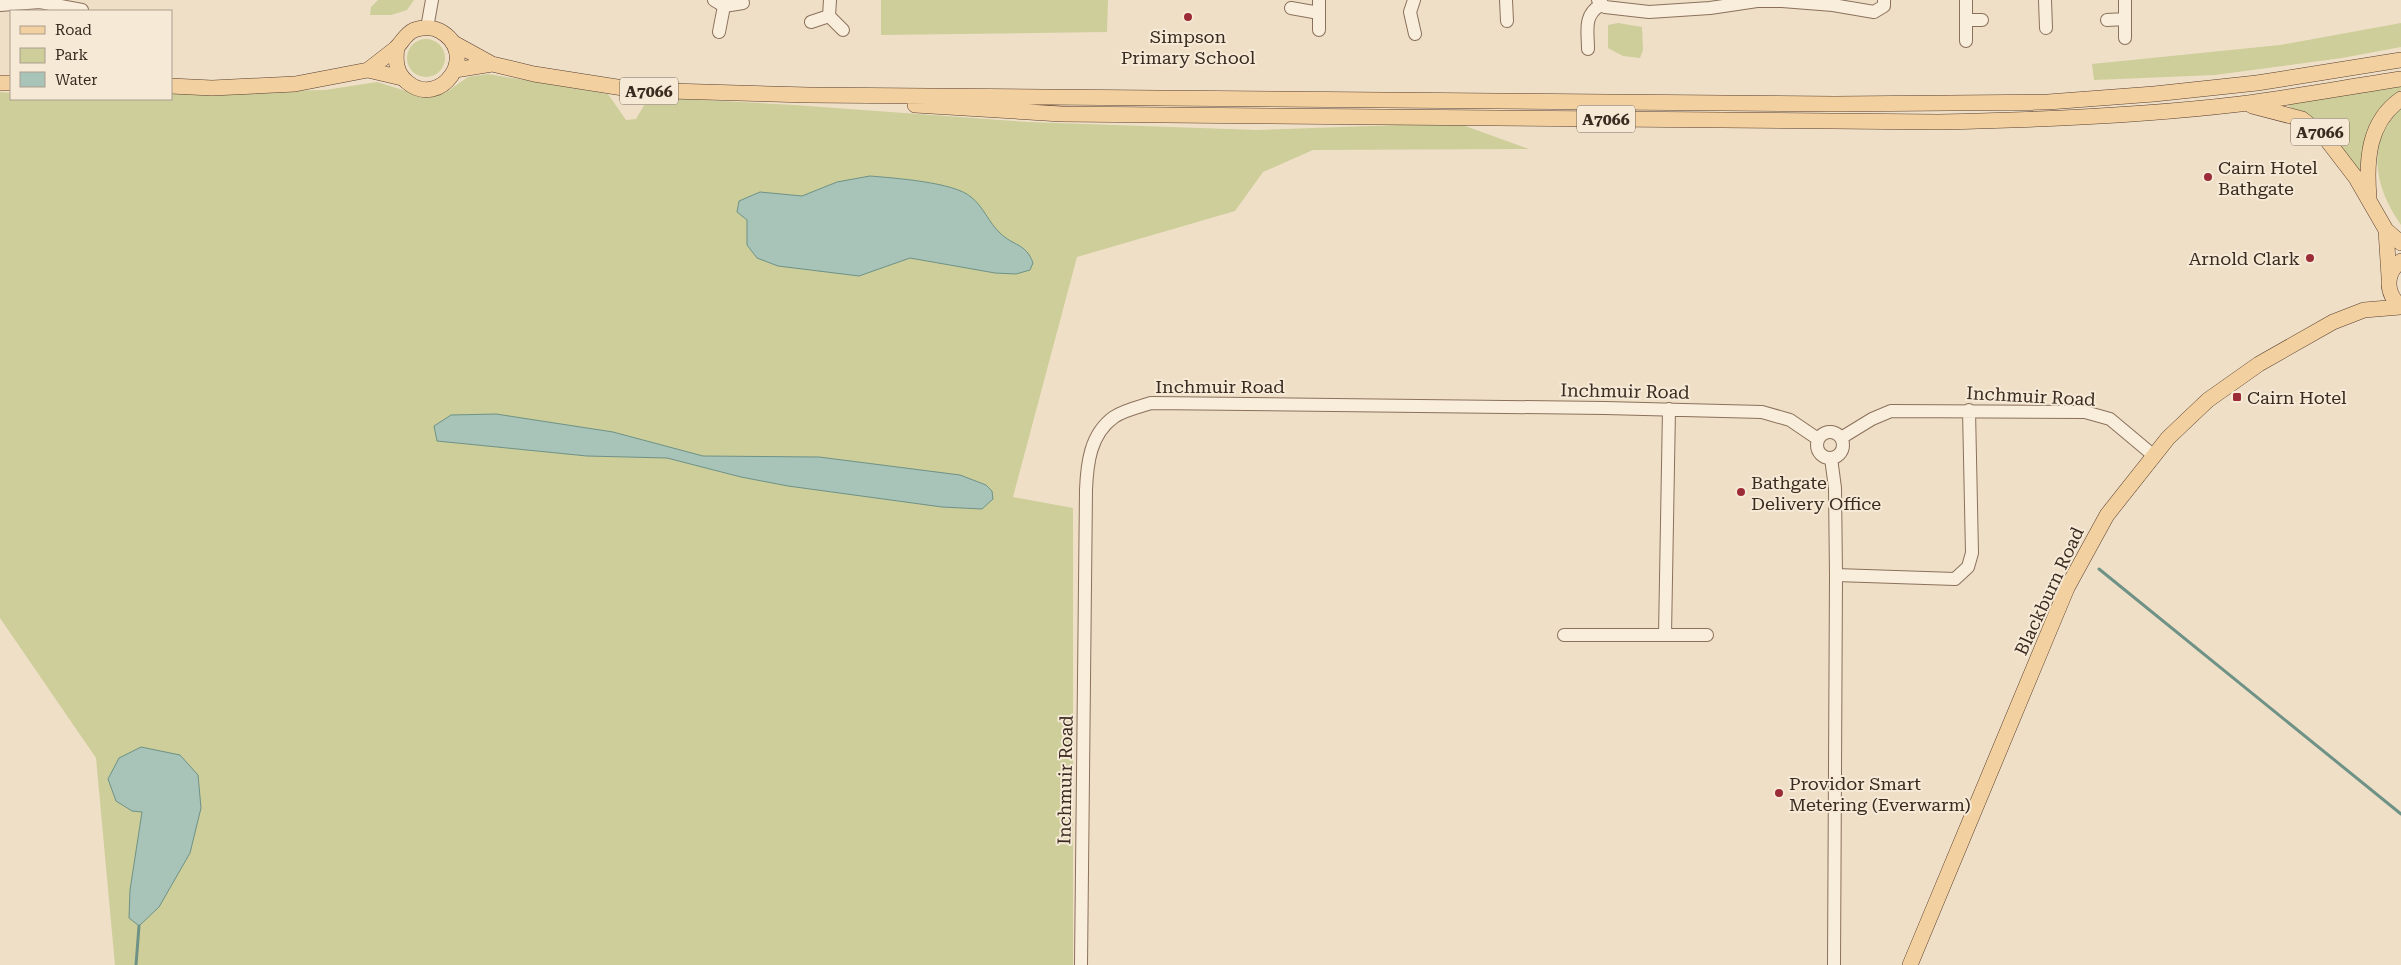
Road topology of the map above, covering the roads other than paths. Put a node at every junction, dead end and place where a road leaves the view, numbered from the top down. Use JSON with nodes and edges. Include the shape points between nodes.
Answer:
{"nodes":[{"id":1,"x":432,"y":0,"type":"edge"},
{"id":2,"x":830,"y":0,"type":"edge"},
{"id":3,"x":1414,"y":0,"type":"edge"},
{"id":4,"x":1506,"y":0,"type":"edge"},
{"id":5,"x":1884,"y":0,"type":"edge"},
{"id":6,"x":1966,"y":0,"type":"edge"},
{"id":7,"x":2045,"y":0,"type":"edge"},
{"id":8,"x":2125,"y":0,"type":"edge"},
{"id":9,"x":58,"y":2,"type":"edge"},
{"id":10,"x":719,"y":3,"type":"edge"},
{"id":11,"x":742,"y":3,"type":"dead end"},
{"id":12,"x":1600,"y":3,"type":"edge"},
{"id":13,"x":0,"y":5,"type":"edge"},
{"id":14,"x":1319,"y":6,"type":"edge"},
{"id":15,"x":1291,"y":8,"type":"dead end"},
{"id":16,"x":82,"y":10,"type":"dead end"},
{"id":17,"x":828,"y":16,"type":"junction"},
{"id":18,"x":2125,"y":19,"type":"junction"},
{"id":19,"x":1507,"y":20,"type":"dead end"},
{"id":20,"x":1966,"y":20,"type":"junction"},
{"id":21,"x":1982,"y":20,"type":"dead end"},
{"id":22,"x":2108,"y":20,"type":"dead end"},
{"id":23,"x":811,"y":22,"type":"dead end"},
{"id":24,"x":427,"y":28,"type":"junction"},
{"id":25,"x":2046,"y":28,"type":"dead end"},
{"id":26,"x":843,"y":30,"type":"dead end"},
{"id":27,"x":1319,"y":30,"type":"dead end"},
{"id":28,"x":719,"y":32,"type":"dead end"},
{"id":29,"x":1415,"y":34,"type":"dead end"},
{"id":30,"x":2125,"y":38,"type":"dead end"},
{"id":31,"x":1966,"y":41,"type":"dead end"},
{"id":32,"x":452,"y":42,"type":"junction"},
{"id":33,"x":397,"y":47,"type":"junction"},
{"id":34,"x":1588,"y":49,"type":"dead end"},
{"id":35,"x":2401,"y":60,"type":"edge"},
{"id":36,"x":492,"y":64,"type":"junction"},
{"id":37,"x":368,"y":70,"type":"junction"},
{"id":38,"x":455,"y":70,"type":"junction"},
{"id":39,"x":402,"y":78,"type":"junction"},
{"id":40,"x":2401,"y":79,"type":"edge"},
{"id":41,"x":172,"y":86,"type":"edge"},
{"id":42,"x":809,"y":95,"type":"junction"},
{"id":43,"x":2401,"y":99,"type":"edge"},
{"id":44,"x":2241,"y":104,"type":"junction"},
{"id":45,"x":2370,"y":201,"type":"junction"},
{"id":46,"x":2386,"y":230,"type":"junction"},
{"id":47,"x":2401,"y":243,"type":"edge"},
{"id":48,"x":2401,"y":261,"type":"edge"},
{"id":49,"x":2389,"y":281,"type":"junction"},
{"id":50,"x":2400,"y":307,"type":"edge"},
{"id":51,"x":2364,"y":310,"type":"junction"},
{"id":52,"x":1669,"y":409,"type":"junction"},
{"id":53,"x":1970,"y":410,"type":"junction"},
{"id":54,"x":1841,"y":438,"type":"junction"},
{"id":55,"x":1818,"y":439,"type":"junction"},
{"id":56,"x":2153,"y":455,"type":"junction"},
{"id":57,"x":1831,"y":458,"type":"junction"},
{"id":58,"x":1836,"y":575,"type":"junction"},
{"id":59,"x":1564,"y":635,"type":"dead end"},
{"id":60,"x":1666,"y":635,"type":"junction"},
{"id":61,"x":1707,"y":635,"type":"dead end"},
{"id":62,"x":1081,"y":965,"type":"edge"},
{"id":63,"x":1834,"y":965,"type":"edge"},
{"id":64,"x":1910,"y":965,"type":"edge"}],
"edges":[{"from":1,"to":24,"type":"street"},
{"from":2,"to":17,"type":"street"},
{"from":3,"to":29,"type":"street","via":[[1405,15]]},
{"from":4,"to":19,"type":"street"},
{"from":5,"to":12,"type":"street","via":[[1884,6],[1874,12],[1782,1],[1649,12]]},
{"from":6,"to":20,"type":"street"},
{"from":7,"to":25,"type":"street"},
{"from":8,"to":18,"type":"street"},
{"from":9,"to":13,"type":"street"},
{"from":9,"to":16,"type":"street"},
{"from":10,"to":11,"type":"street"},
{"from":10,"to":28,"type":"street"},
{"from":12,"to":34,"type":"street","via":[[1589,16]]},
{"from":14,"to":15,"type":"street"},
{"from":14,"to":27,"type":"street"},
{"from":17,"to":23,"type":"street"},
{"from":17,"to":26,"type":"street"},
{"from":18,"to":22,"type":"street"},
{"from":18,"to":30,"type":"street"},
{"from":20,"to":21,"type":"street"},
{"from":20,"to":31,"type":"street"},
{"from":24,"to":32,"type":"main road","number":"A7066","via":[[437,30]]},
{"from":24,"to":33,"type":"main road","via":[[414,30]]},
{"from":32,"to":36,"type":"main road","number":"A7066"},
{"from":32,"to":38,"type":"main road","via":[[456,51]]},
{"from":33,"to":37,"type":"main road"},
{"from":33,"to":39,"type":"main road","via":[[395,58]]},
{"from":35,"to":42,"type":"main road","number":"A7066","via":[[2154,94],[2048,102],[1937,105]]},
{"from":36,"to":38,"type":"main road","number":"A7066"},
{"from":36,"to":42,"type":"main road","number":"A7066","via":[[636,90]]},
{"from":37,"to":39,"type":"main road"},
{"from":37,"to":41,"type":"main road","via":[[295,84],[212,88]]},
{"from":38,"to":39,"type":"main road","via":[[450,79],[431,89],[420,89]]},
{"from":40,"to":44,"type":"main road","number":"A7066"},
{"from":42,"to":44,"type":"main road","number":"A7066","via":[[1061,114],[1938,122],[2042,120]]},
{"from":43,"to":45,"type":"main road","number":"A7066","via":[[2375,129],[2367,168]]},
{"from":44,"to":45,"type":"main road","number":"A7066","via":[[2302,119],[2324,135]]},
{"from":45,"to":46,"type":"main road","number":"A7066"},
{"from":46,"to":47,"type":"main road","number":"A7066"},
{"from":46,"to":49,"type":"main road","number":"A7066"},
{"from":48,"to":49,"type":"main road","name":"Blackburn Road","via":[[2392,270]]},
{"from":49,"to":50,"type":"main road","via":[[2393,300]]},
{"from":49,"to":51,"type":"main road","name":"Blackburn Road"},
{"from":50,"to":51,"type":"main road","name":"Blackburn Road"},
{"from":51,"to":56,"type":"main road","name":"Blackburn Road","via":[[2333,322],[2259,364],[2208,400]]},
{"from":52,"to":55,"type":"street","name":"Inchmuir Road","via":[[1762,412],[1790,420]]},
{"from":52,"to":60,"type":"street"},
{"from":52,"to":62,"type":"street","name":"Inchmuir Road","via":[[1151,403],[1114,417],[1100,432],[1088,457],[1086,490]]},
{"from":53,"to":54,"type":"street","name":"Inchmuir Road","via":[[1891,411]]},
{"from":53,"to":56,"type":"street","name":"Inchmuir Road","via":[[2098,415],[2128,432]]},
{"from":53,"to":58,"type":"street","via":[[1972,553],[1968,567],[1955,579]]},
{"from":54,"to":55,"type":"street","via":[[1832,431]]},
{"from":54,"to":57,"type":"street","via":[[1842,450]]},
{"from":55,"to":57,"type":"street","name":"Inchmuir Road","via":[[1820,454]]},
{"from":56,"to":64,"type":"main road","name":"Blackburn Road","via":[[2107,515],[2067,588]]},
{"from":57,"to":58,"type":"street","via":[[1835,488]]},
{"from":58,"to":63,"type":"street"},
{"from":59,"to":60,"type":"street"},
{"from":60,"to":61,"type":"street"}]}
